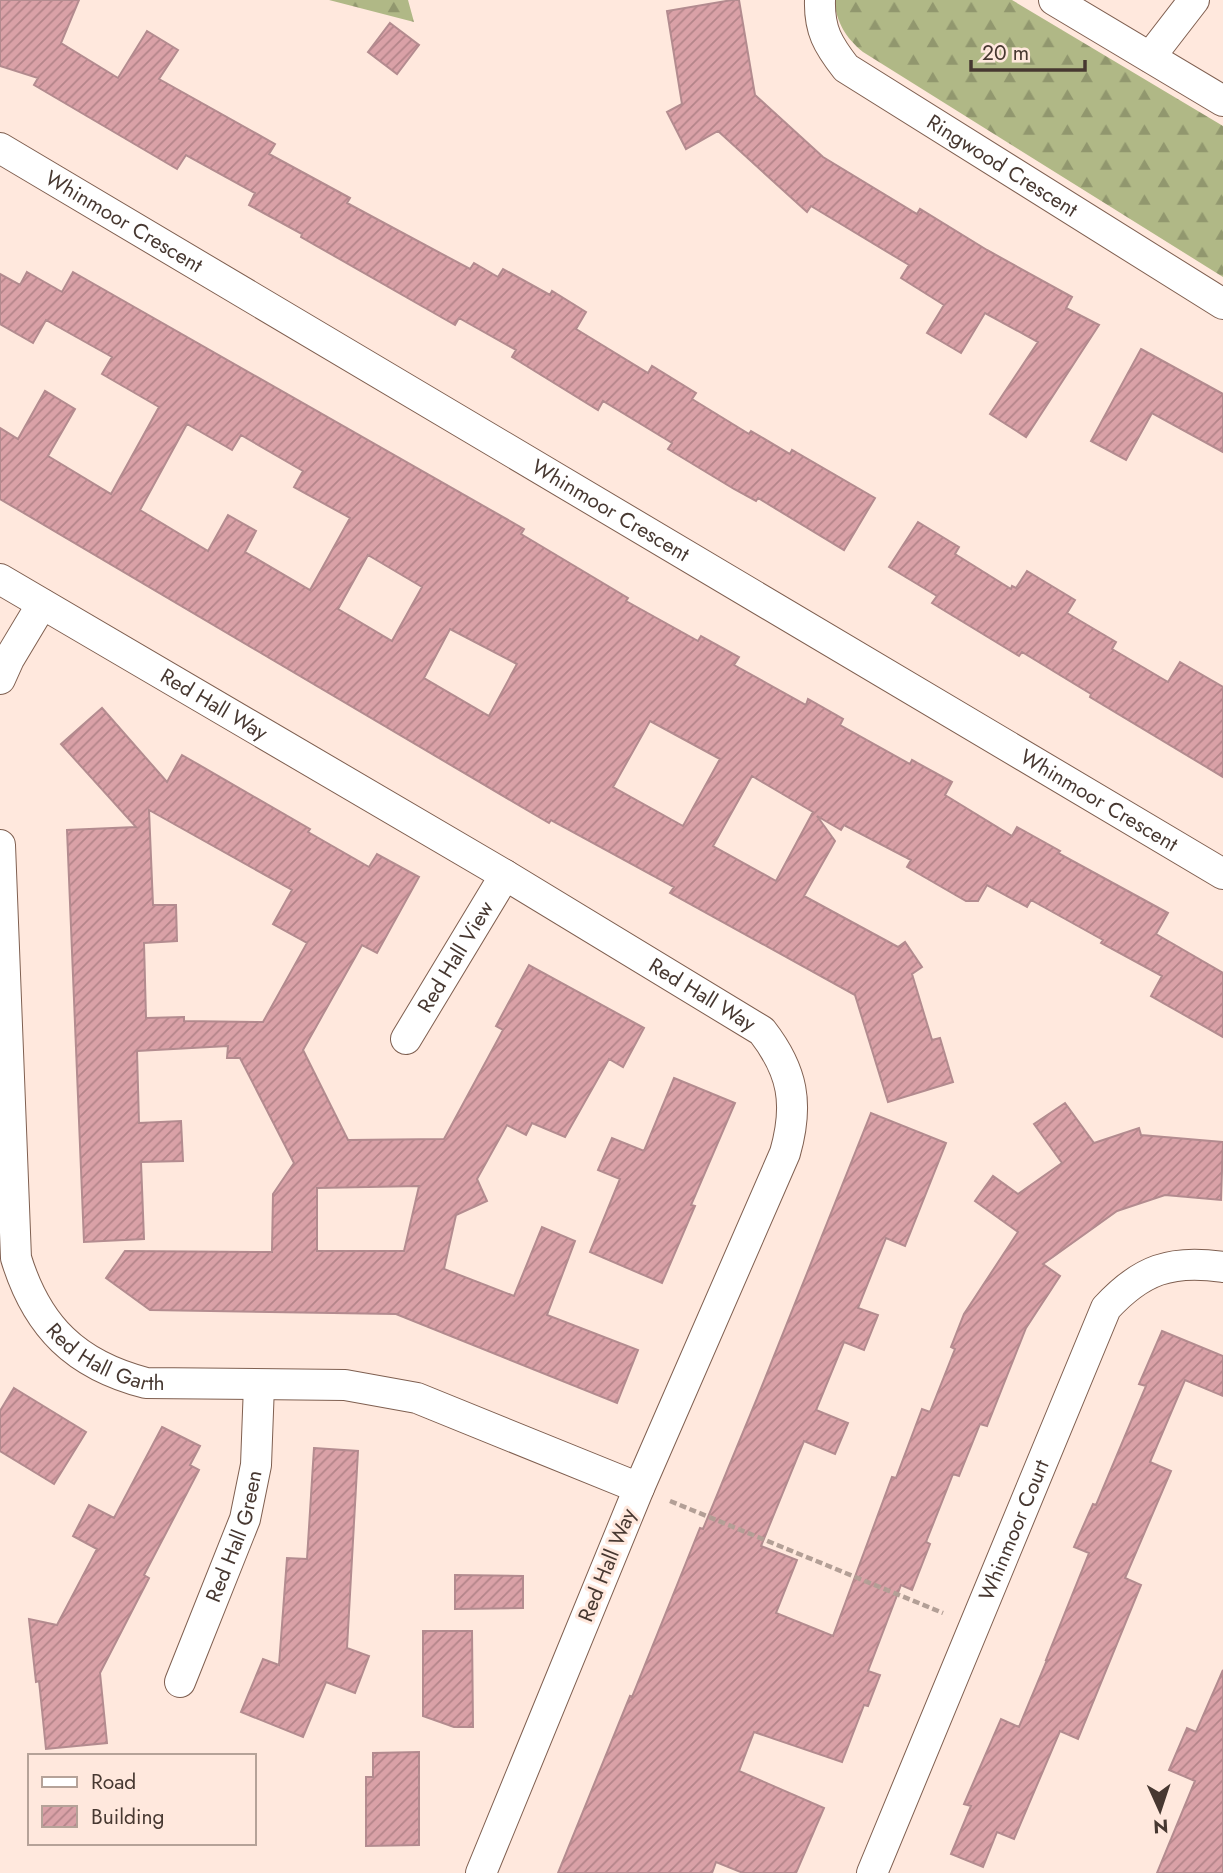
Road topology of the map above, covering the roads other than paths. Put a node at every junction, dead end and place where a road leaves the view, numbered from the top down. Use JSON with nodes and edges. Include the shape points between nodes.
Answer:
{"nodes":[{"id":1,"x":820,"y":0,"type":"edge"},
{"id":2,"x":1054,"y":0,"type":"edge"},
{"id":3,"x":1194,"y":0,"type":"edge"},
{"id":4,"x":1150,"y":57,"type":"junction"},
{"id":5,"x":1223,"y":101,"type":"edge"},
{"id":6,"x":0,"y":148,"type":"edge"},
{"id":7,"x":1223,"y":304,"type":"edge"},
{"id":8,"x":0,"y":579,"type":"edge"},
{"id":9,"x":42,"y":604,"type":"junction"},
{"id":10,"x":0,"y":679,"type":"edge"},
{"id":11,"x":0,"y":845,"type":"edge"},
{"id":12,"x":1223,"y":874,"type":"edge"},
{"id":13,"x":505,"y":875,"type":"junction"},
{"id":14,"x":406,"y":1039,"type":"dead end"},
{"id":15,"x":5,"y":1121,"type":"edge"},
{"id":16,"x":1223,"y":1267,"type":"edge"},
{"id":17,"x":259,"y":1385,"type":"junction"},
{"id":18,"x":639,"y":1488,"type":"junction"},
{"id":19,"x":180,"y":1682,"type":"dead end"},
{"id":20,"x":481,"y":1873,"type":"edge"},
{"id":21,"x":872,"y":1873,"type":"edge"}],
"edges":[{"from":1,"to":7,"type":"street","name":"Ringwood Crescent","via":[[828,45],[846,68]]},
{"from":2,"to":4,"type":"street"},
{"from":3,"to":4,"type":"street"},
{"from":4,"to":5,"type":"street"},
{"from":6,"to":12,"type":"street","name":"Whinmoor Crescent"},
{"from":8,"to":9,"type":"street","name":"Red Hall Way"},
{"from":9,"to":10,"type":"street"},
{"from":9,"to":13,"type":"street","name":"Red Hall Way"},
{"from":11,"to":15,"type":"street","name":"Red Hall Garth"},
{"from":13,"to":14,"type":"street","name":"Red Hall View"},
{"from":13,"to":18,"type":"street","name":"Red Hall Way","via":[[762,1031],[778,1051],[788,1075],[792,1128],[785,1153]]},
{"from":15,"to":17,"type":"street","name":"Red Hall Garth","via":[[16,1258],[30,1297],[53,1331],[95,1365],[120,1377],[146,1383]]},
{"from":16,"to":21,"type":"street","name":"Whinmoor Court","via":[[1200,1263],[1147,1274],[1106,1308]]},
{"from":17,"to":18,"type":"street","name":"Red Hall Garth","via":[[345,1385],[417,1398]]},
{"from":17,"to":19,"type":"street","name":"Red Hall Green","via":[[256,1465],[245,1519]]},
{"from":18,"to":20,"type":"street","name":"Red Hall Way"}]}
